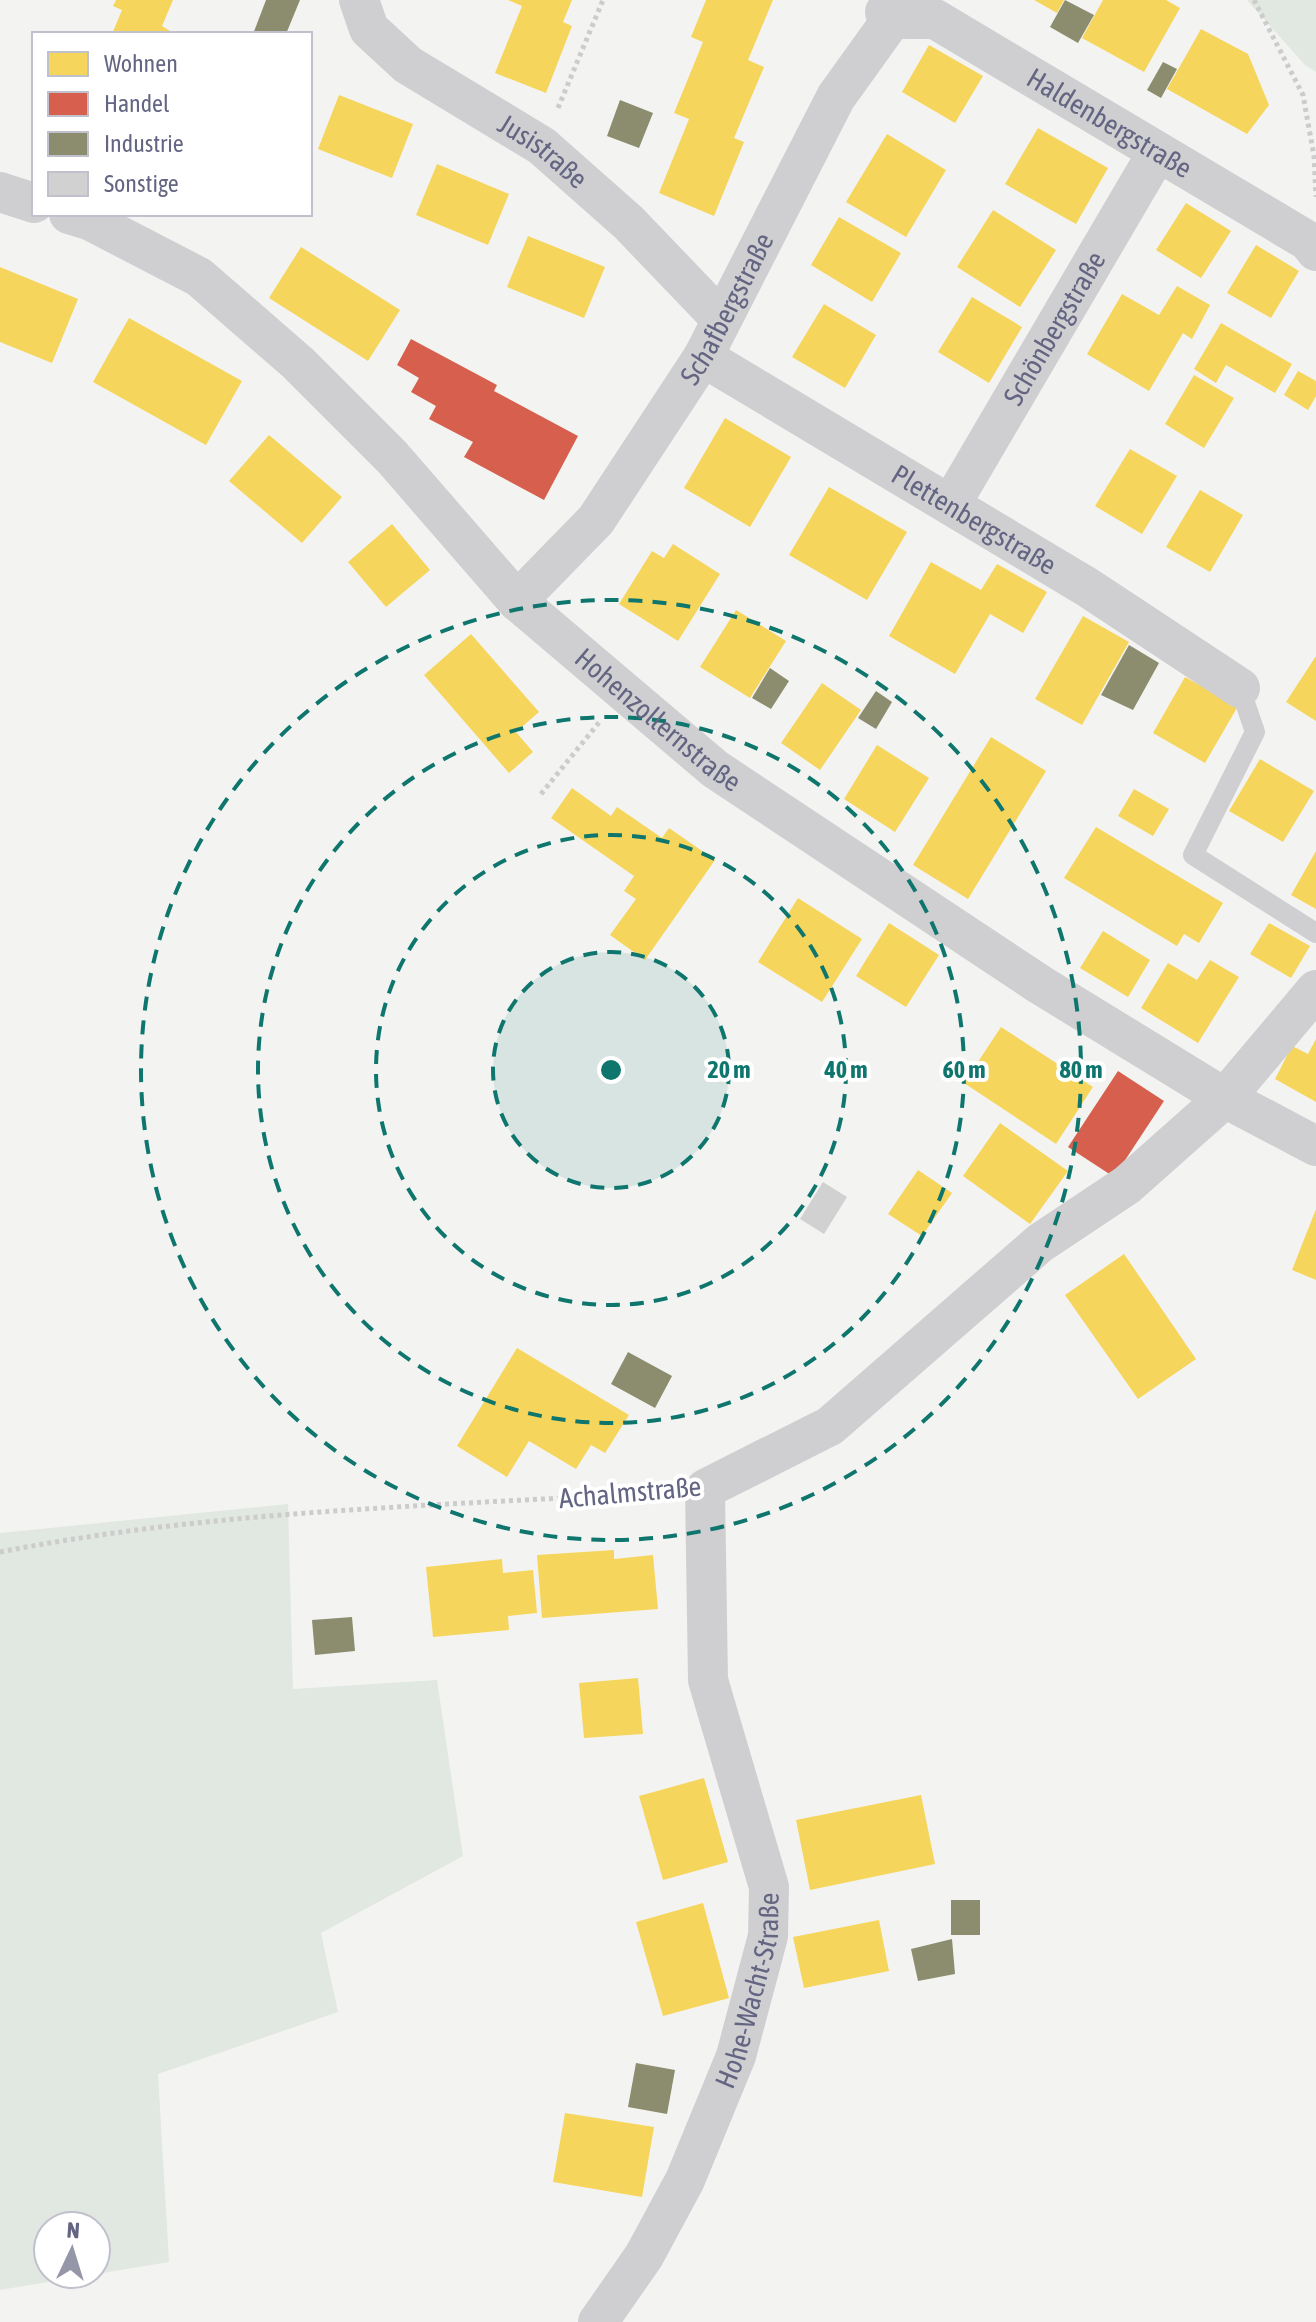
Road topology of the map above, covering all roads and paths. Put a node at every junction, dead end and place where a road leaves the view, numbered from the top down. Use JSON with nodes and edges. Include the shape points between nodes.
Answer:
{"nodes":[{"id":1,"x":359,"y":0,"type":"edge"},
{"id":2,"x":603,"y":0,"type":"edge"},
{"id":3,"x":1254,"y":0,"type":"edge"},
{"id":4,"x":894,"y":6,"type":"edge"},
{"id":5,"x":542,"y":146,"type":"junction"},
{"id":6,"x":1157,"y":153,"type":"junction"},
{"id":7,"x":0,"y":192,"type":"edge"},
{"id":8,"x":1316,"y":197,"type":"edge"},
{"id":9,"x":32,"y":202,"type":"edge"},
{"id":10,"x":76,"y":216,"type":"edge"},
{"id":11,"x":1316,"y":251,"type":"edge"},
{"id":12,"x":721,"y":319,"type":"junction"},
{"id":13,"x":703,"y":357,"type":"junction"},
{"id":14,"x":951,"y":504,"type":"junction"},
{"id":15,"x":517,"y":601,"type":"junction"},
{"id":16,"x":1240,"y":688,"type":"joint"},
{"id":17,"x":624,"y":691,"type":"junction"},
{"id":18,"x":541,"y":794,"type":"dead end"},
{"id":19,"x":1316,"y":933,"type":"edge"},
{"id":20,"x":1316,"y":990,"type":"edge"},
{"id":21,"x":1225,"y":1098,"type":"junction"},
{"id":22,"x":1316,"y":1146,"type":"edge"},
{"id":23,"x":705,"y":1489,"type":"junction"},
{"id":24,"x":0,"y":1552,"type":"edge"},
{"id":25,"x":598,"y":2322,"type":"edge"}],
"edges":[{"from":1,"to":5,"type":"street","name":"Jusistraße","via":[[369,29],[408,65]]},
{"from":2,"to":5,"type":"path"},
{"from":3,"to":8,"type":"path","via":[[1303,95]]},
{"from":4,"to":6,"type":"street","name":"Haldenbergstraße","via":[[935,19]]},
{"from":4,"to":12,"type":"street","name":"Schafbergstraße","via":[[836,97]]},
{"from":5,"to":12,"type":"street","name":"Jusistraße","via":[[629,223]]},
{"from":6,"to":11,"type":"street","name":"Haldenbergstraße","via":[[1308,241]]},
{"from":6,"to":14,"type":"street","name":"Schönbergstraße"},
{"from":7,"to":9,"type":"street"},
{"from":10,"to":15,"type":"street","name":"Hohenzollernstraße","via":[[199,277],[232,305],[392,457]]},
{"from":12,"to":13,"type":"street","name":"Schafbergstraße"},
{"from":13,"to":14,"type":"street","name":"Plettenbergstraße"},
{"from":13,"to":15,"type":"street","name":"Schafbergstraße","via":[[596,520]]},
{"from":14,"to":16,"type":"street","name":"Plettenbergstraße"},
{"from":15,"to":17,"type":"street","name":"Hohenzollernstraße"},
{"from":16,"to":19,"type":"lane","via":[[1255,732],[1193,855]]},
{"from":17,"to":18,"type":"path"},
{"from":17,"to":21,"type":"street","name":"Hohenzollernstraße","via":[[715,769],[1039,984]]},
{"from":20,"to":21,"type":"street"},
{"from":21,"to":22,"type":"street","name":"Hohenzollernstraße"},
{"from":21,"to":23,"type":"street","name":"Achalmstraße","via":[[1127,1185],[1040,1243],[830,1426]]},
{"from":23,"to":24,"type":"path","name":"Achalmstraße","via":[[280,1516],[97,1533]]},
{"from":23,"to":25,"type":"street","name":"Hohe-Wacht-Straße","via":[[708,1680],[769,1887],[768,1936],[736,2056],[685,2180],[644,2256]]}]}
